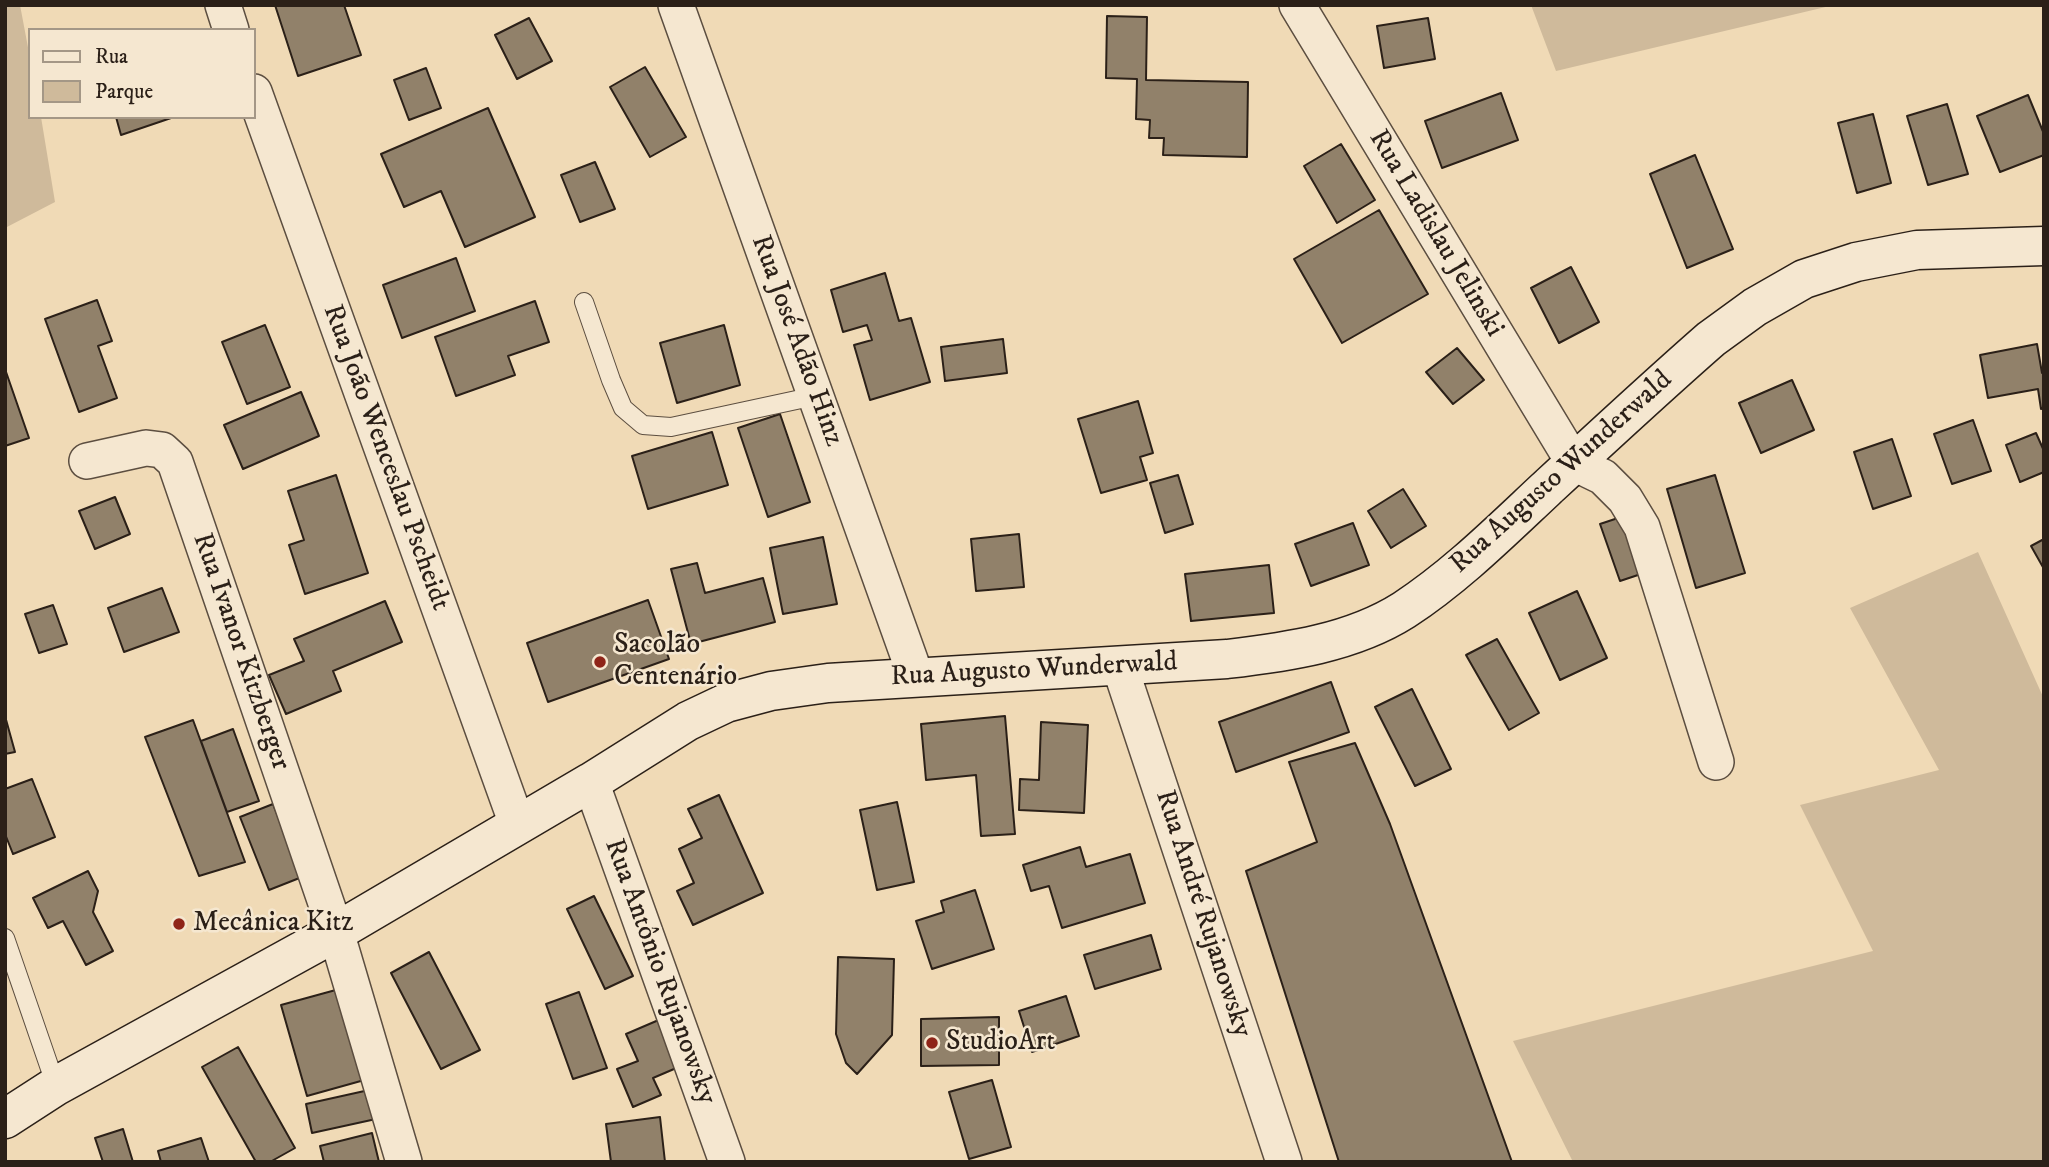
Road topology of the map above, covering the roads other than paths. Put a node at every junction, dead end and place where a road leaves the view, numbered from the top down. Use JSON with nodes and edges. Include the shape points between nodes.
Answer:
{"nodes":[{"id":1,"x":223,"y":5,"type":"edge"},
{"id":2,"x":676,"y":5,"type":"edge"},
{"id":3,"x":1297,"y":5,"type":"edge"},
{"id":4,"x":230,"y":28,"type":"edge"},
{"id":5,"x":256,"y":98,"type":"edge"},
{"id":6,"x":2044,"y":246,"type":"edge"},
{"id":7,"x":584,"y":302,"type":"dead end"},
{"id":8,"x":815,"y":396,"type":"junction"},
{"id":9,"x":87,"y":461,"type":"dead end"},
{"id":10,"x":1574,"y":463,"type":"junction"},
{"id":11,"x":1120,"y":667,"type":"junction"},
{"id":12,"x":916,"y":677,"type":"junction"},
{"id":13,"x":1716,"y":762,"type":"dead end"},
{"id":14,"x":591,"y":782,"type":"junction"},
{"id":15,"x":517,"y":824,"type":"junction"},
{"id":16,"x":336,"y":932,"type":"junction"},
{"id":17,"x":5,"y":938,"type":"edge"},
{"id":18,"x":55,"y":1086,"type":"junction"},
{"id":19,"x":5,"y":1119,"type":"edge"},
{"id":20,"x":404,"y":1162,"type":"edge"},
{"id":21,"x":727,"y":1162,"type":"edge"},
{"id":22,"x":1284,"y":1162,"type":"edge"}],
"edges":[{"from":1,"to":4,"type":"street"},
{"from":2,"to":8,"type":"street","name":"Rua José Adão Hinz"},
{"from":3,"to":10,"type":"street","name":"Rua Ladislau Jelinski"},
{"from":5,"to":15,"type":"street","name":"Rua João Wenceslau Pscheidt"},
{"from":6,"to":10,"type":"main road","name":"Rua Augusto Wunderwald","via":[[1917,250],[1856,262],[1804,279],[1711,339]]},
{"from":7,"to":8,"type":"lane","via":[[623,408],[643,425],[671,427]]},
{"from":8,"to":12,"type":"street","name":"Rua José Adão Hinz"},
{"from":9,"to":16,"type":"street","name":"Rua Ivanor Kitzberger","via":[[146,448],[162,450],[175,462]]},
{"from":10,"to":11,"type":"main road","name":"Rua Augusto Wunderwald","via":[[1455,571],[1404,610],[1367,628],[1282,652]]},
{"from":10,"to":13,"type":"street","via":[[1604,477],[1642,527]]},
{"from":11,"to":12,"type":"main road","name":"Rua Augusto Wunderwald"},
{"from":11,"to":22,"type":"street","name":"Rua André Rujanowsky"},
{"from":12,"to":14,"type":"main road","name":"Rua Augusto Wunderwald","via":[[828,683],[726,703],[676,728]]},
{"from":14,"to":15,"type":"main road","name":"Rua Augusto Wunderwald"},
{"from":14,"to":21,"type":"street","name":"Rua Antônio Rujanowsky"},
{"from":15,"to":16,"type":"main road","name":"Rua Augusto Wunderwald"},
{"from":16,"to":18,"type":"main road","name":"Rua Augusto Wunderwald"},
{"from":16,"to":20,"type":"street","name":"Rua Ivanor Kitzberger"},
{"from":17,"to":18,"type":"lane"},
{"from":18,"to":19,"type":"main road","name":"Rua Augusto Wunderwald"}]}
